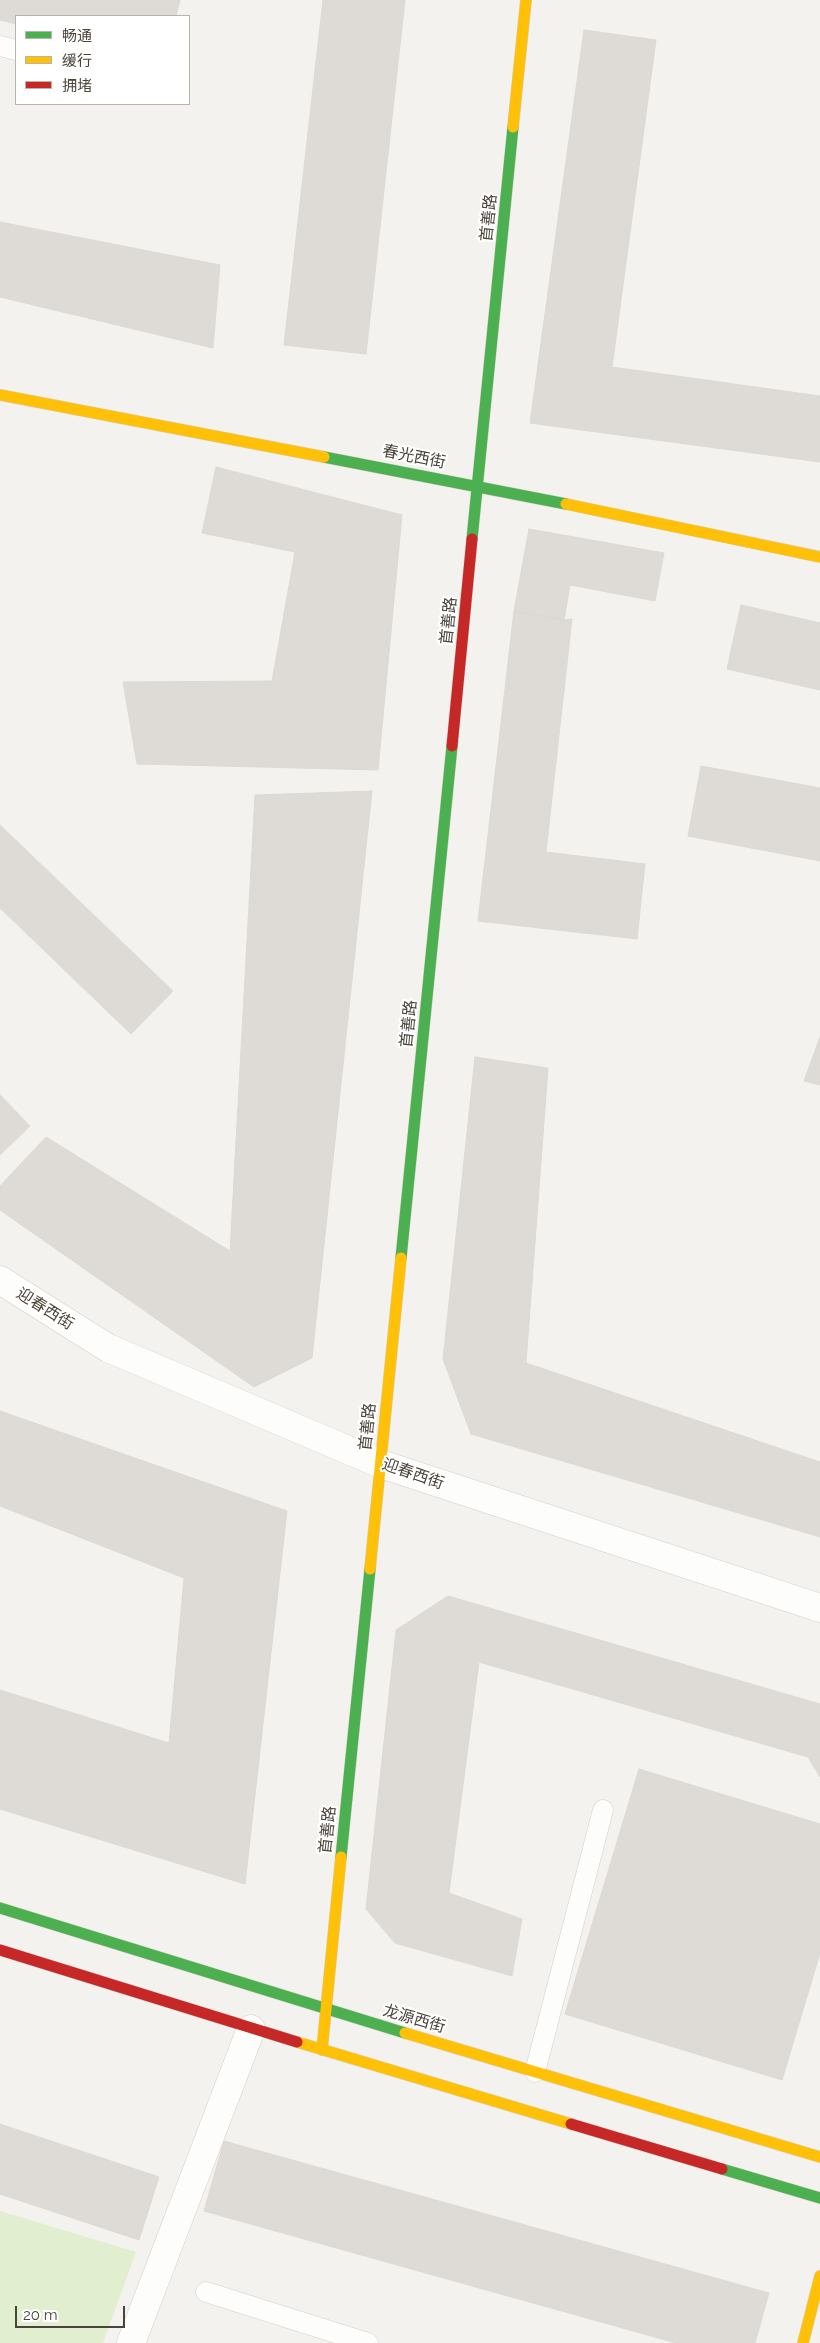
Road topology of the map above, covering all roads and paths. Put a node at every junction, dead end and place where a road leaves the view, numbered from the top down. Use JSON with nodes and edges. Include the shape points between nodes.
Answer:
{"nodes":[{"id":1,"x":526,"y":0,"type":"edge"},
{"id":2,"x":0,"y":46,"type":"edge"},
{"id":3,"x":15,"y":50,"type":"edge"},
{"id":4,"x":0,"y":395,"type":"edge"},
{"id":5,"x":479,"y":486,"type":"junction"},
{"id":6,"x":820,"y":557,"type":"edge"},
{"id":7,"x":0,"y":1280,"type":"edge"},
{"id":8,"x":381,"y":1464,"type":"junction"},
{"id":9,"x":820,"y":1608,"type":"edge"},
{"id":10,"x":603,"y":1810,"type":"dead end"},
{"id":11,"x":0,"y":1908,"type":"edge"},
{"id":12,"x":0,"y":1950,"type":"edge"},
{"id":13,"x":326,"y":2010,"type":"junction"},
{"id":14,"x":251,"y":2029,"type":"junction"},
{"id":15,"x":322,"y":2050,"type":"junction"},
{"id":16,"x":536,"y":2072,"type":"junction"},
{"id":17,"x":820,"y":2157,"type":"edge"},
{"id":18,"x":820,"y":2198,"type":"edge"},
{"id":19,"x":820,"y":2276,"type":"edge"},
{"id":20,"x":206,"y":2292,"type":"dead end"},
{"id":21,"x":131,"y":2343,"type":"edge"},
{"id":22,"x":368,"y":2343,"type":"edge"},
{"id":23,"x":803,"y":2343,"type":"edge"}],
"edges":[{"from":1,"to":5,"type":"street","name":"首善路"},
{"from":2,"to":3,"type":"lane"},
{"from":4,"to":5,"type":"street","name":"春光西街"},
{"from":5,"to":6,"type":"street","name":"春光西街"},
{"from":5,"to":8,"type":"street","name":"首善路"},
{"from":7,"to":8,"type":"street","name":"迎春西街","via":[[108,1348]]},
{"from":8,"to":9,"type":"street","name":"迎春西街"},
{"from":8,"to":13,"type":"street","name":"首善路"},
{"from":10,"to":16,"type":"lane"},
{"from":11,"to":13,"type":"street","name":"龙源西街"},
{"from":12,"to":14,"type":"street"},
{"from":13,"to":15,"type":"street","name":"首善路"},
{"from":13,"to":16,"type":"street","name":"龙源西街"},
{"from":14,"to":15,"type":"street"},
{"from":14,"to":21,"type":"street"},
{"from":15,"to":18,"type":"street"},
{"from":16,"to":17,"type":"street","name":"龙源西街"},
{"from":19,"to":23,"type":"street"},
{"from":20,"to":22,"type":"lane"}]}
